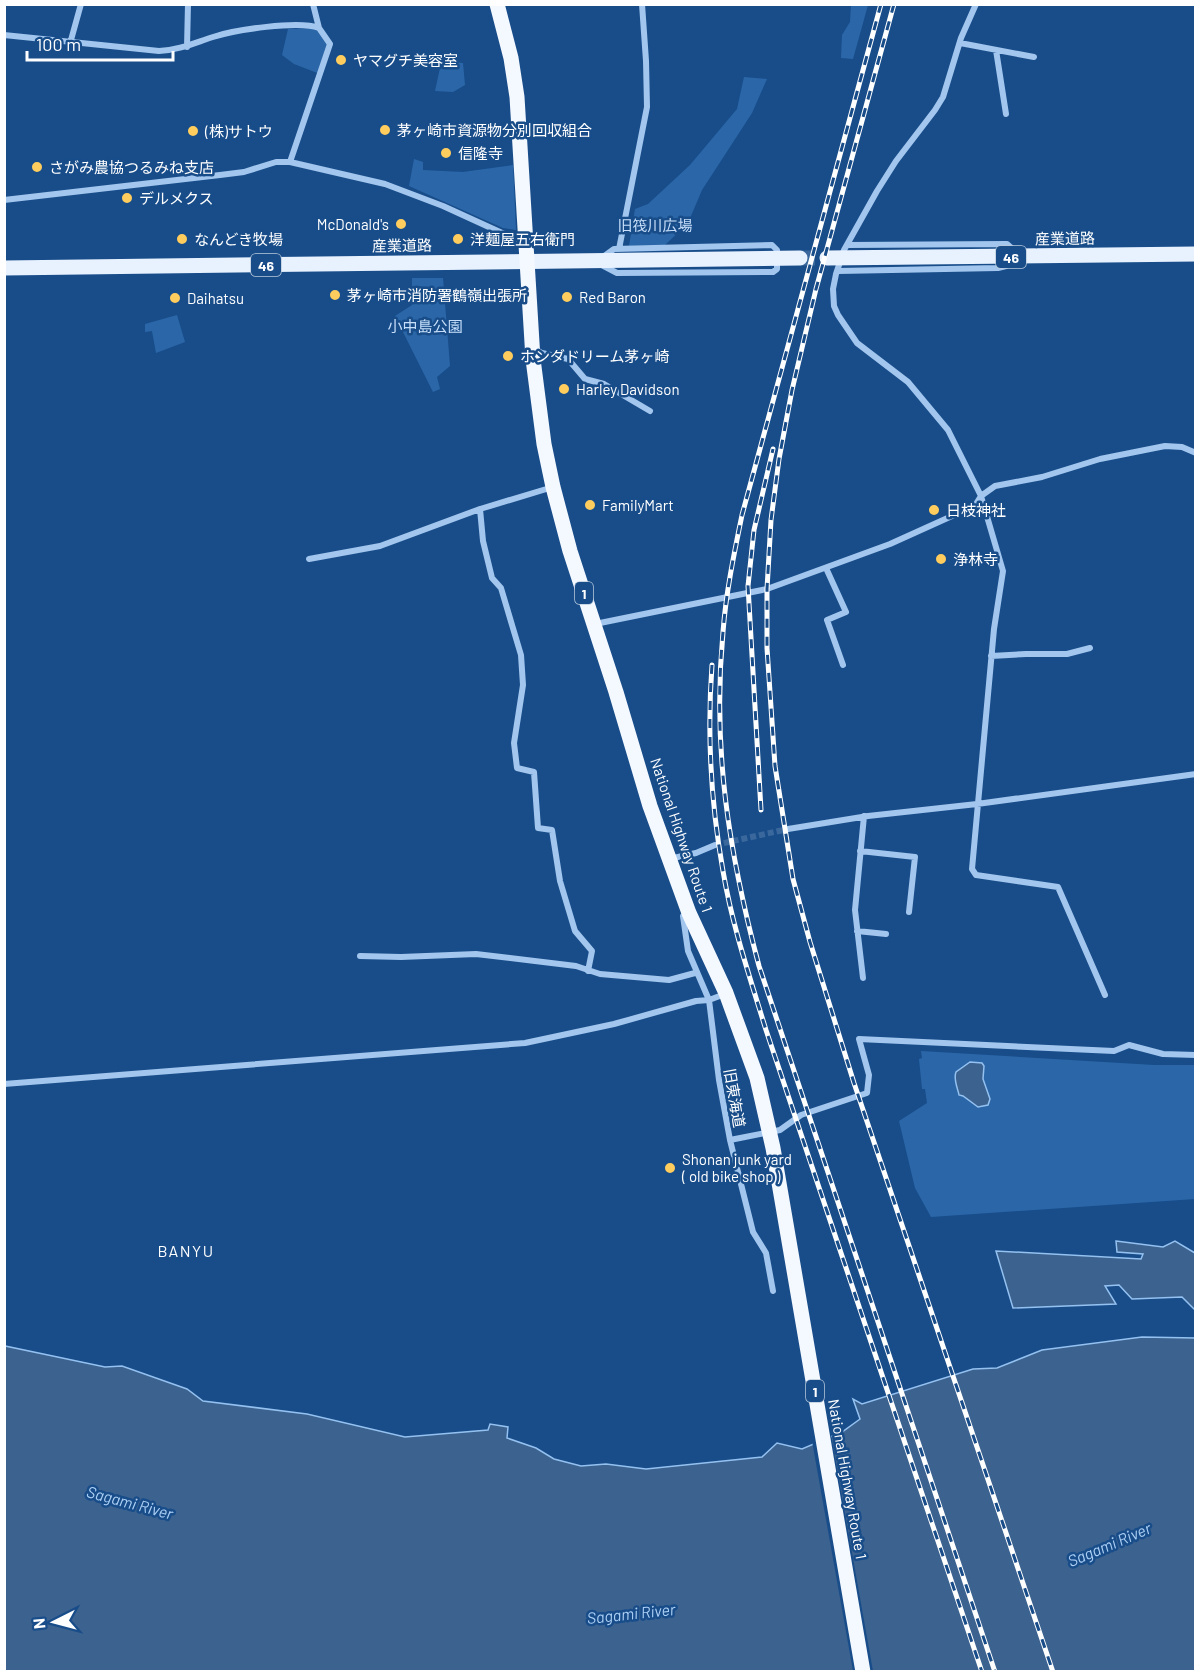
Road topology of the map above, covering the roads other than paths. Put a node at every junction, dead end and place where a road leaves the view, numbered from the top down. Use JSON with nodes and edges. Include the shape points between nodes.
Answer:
{"nodes":[{"id":1,"x":81,"y":4,"type":"edge"},
{"id":2,"x":188,"y":4,"type":"edge"},
{"id":3,"x":313,"y":4,"type":"edge"},
{"id":4,"x":497,"y":4,"type":"edge"},
{"id":5,"x":642,"y":4,"type":"edge"},
{"id":6,"x":976,"y":4,"type":"edge"},
{"id":7,"x":319,"y":28,"type":"junction"},
{"id":8,"x":4,"y":35,"type":"edge"},
{"id":9,"x":71,"y":40,"type":"junction"},
{"id":10,"x":960,"y":43,"type":"junction"},
{"id":11,"x":187,"y":47,"type":"junction"},
{"id":12,"x":996,"y":50,"type":"junction"},
{"id":13,"x":1034,"y":57,"type":"dead end"},
{"id":14,"x":1006,"y":114,"type":"dead end"},
{"id":15,"x":290,"y":162,"type":"junction"},
{"id":16,"x":4,"y":200,"type":"edge"},
{"id":17,"x":527,"y":244,"type":"junction"},
{"id":18,"x":846,"y":248,"type":"junction"},
{"id":19,"x":620,"y":249,"type":"junction"},
{"id":20,"x":1196,"y":254,"type":"edge"},
{"id":21,"x":1021,"y":256,"type":"junction"},
{"id":22,"x":800,"y":258,"type":"tunnel mouth"},
{"id":23,"x":528,"y":262,"type":"junction"},
{"id":24,"x":596,"y":262,"type":"junction"},
{"id":25,"x":835,"y":266,"type":"junction"},
{"id":26,"x":4,"y":268,"type":"edge"},
{"id":27,"x":532,"y":347,"type":"junction"},
{"id":28,"x":650,"y":411,"type":"dead end"},
{"id":29,"x":1196,"y":453,"type":"edge"},
{"id":30,"x":553,"y":487,"type":"junction"},
{"id":31,"x":981,"y":496,"type":"junction"},
{"id":32,"x":480,"y":509,"type":"junction"},
{"id":33,"x":309,"y":559,"type":"dead end"},
{"id":34,"x":826,"y":568,"type":"junction"},
{"id":35,"x":595,"y":624,"type":"junction"},
{"id":36,"x":1090,"y":648,"type":"dead end"},
{"id":37,"x":991,"y":656,"type":"junction"},
{"id":38,"x":843,"y":665,"type":"dead end"},
{"id":39,"x":1196,"y":774,"type":"edge"},
{"id":40,"x":977,"y":804,"type":"junction"},
{"id":41,"x":864,"y":816,"type":"junction"},
{"id":42,"x":788,"y":829,"type":"tunnel mouth"},
{"id":43,"x":715,"y":845,"type":"tunnel mouth"},
{"id":44,"x":860,"y":851,"type":"junction"},
{"id":45,"x":668,"y":859,"type":"junction"},
{"id":46,"x":909,"y":912,"type":"dead end"},
{"id":47,"x":689,"y":913,"type":"junction"},
{"id":48,"x":857,"y":931,"type":"junction"},
{"id":49,"x":886,"y":934,"type":"dead end"},
{"id":50,"x":360,"y":956,"type":"dead end"},
{"id":51,"x":588,"y":971,"type":"junction"},
{"id":52,"x":695,"y":973,"type":"junction"},
{"id":53,"x":863,"y":978,"type":"dead end"},
{"id":54,"x":726,"y":993,"type":"junction"},
{"id":55,"x":1105,"y":995,"type":"dead end"},
{"id":56,"x":709,"y":1000,"type":"junction"},
{"id":57,"x":1196,"y":1055,"type":"edge"},
{"id":58,"x":4,"y":1084,"type":"edge"},
{"id":59,"x":730,"y":1140,"type":"junction"},
{"id":60,"x":773,"y":1291,"type":"dead end"},
{"id":61,"x":864,"y":1671,"type":"edge"}],
"edges":[{"from":1,"to":9,"type":"street"},
{"from":2,"to":11,"type":"street"},
{"from":3,"to":7,"type":"street"},
{"from":4,"to":17,"type":"highway","name":"National Highway Route 1","number":"1","via":[[517,97]]},
{"from":5,"to":19,"type":"street","via":[[647,107]]},
{"from":6,"to":10,"type":"street"},
{"from":7,"to":11,"type":"street","via":[[298,25],[236,32]]},
{"from":7,"to":15,"type":"street","via":[[330,44]]},
{"from":8,"to":9,"type":"street"},
{"from":9,"to":11,"type":"street","via":[[159,51]]},
{"from":10,"to":12,"type":"street"},
{"from":10,"to":18,"type":"street","via":[[935,110],[890,171]]},
{"from":12,"to":13,"type":"street"},
{"from":12,"to":14,"type":"street"},
{"from":15,"to":16,"type":"street","via":[[244,172]]},
{"from":15,"to":17,"type":"street","via":[[386,184]]},
{"from":17,"to":23,"type":"highway","name":"National Highway Route 1","number":"1"},
{"from":18,"to":21,"type":"street","via":[[1007,244]]},
{"from":18,"to":25,"type":"street"},
{"from":19,"to":24,"type":"street"},
{"from":19,"to":24,"type":"street","via":[[772,245],[777,250],[777,269],[616,273]]},
{"from":20,"to":21,"type":"main road","name":"産業道路","number":"46"},
{"from":21,"to":25,"type":"main road","name":"産業道路","number":"46"},
{"from":22,"to":24,"type":"main road","name":"産業道路","number":"46"},
{"from":23,"to":24,"type":"main road","name":"産業道路","number":"46"},
{"from":23,"to":26,"type":"main road","name":"産業道路","number":"46"},
{"from":23,"to":27,"type":"highway","name":"National Highway Route 1","number":"1"},
{"from":25,"to":31,"type":"street","via":[[834,306],[841,321],[857,343],[908,382],[932,409],[948,430]]},
{"from":27,"to":28,"type":"street","via":[[568,359],[585,379],[604,384]]},
{"from":27,"to":30,"type":"highway","name":"National Highway Route 1","number":"1"},
{"from":29,"to":31,"type":"street","via":[[1182,447],[1154,448],[995,486]]},
{"from":30,"to":32,"type":"street"},
{"from":30,"to":35,"type":"highway","name":"National Highway Route 1","number":"1"},
{"from":31,"to":34,"type":"street","via":[[976,504],[952,516]]},
{"from":31,"to":37,"type":"street","via":[[1003,571]]},
{"from":32,"to":33,"type":"street","via":[[380,546]]},
{"from":32,"to":51,"type":"street","via":[[492,578],[501,588],[521,655],[523,685],[514,743],[517,768],[534,772],[538,828],[552,830],[560,881],[575,931],[592,951]]},
{"from":34,"to":35,"type":"street","via":[[766,589]]},
{"from":34,"to":38,"type":"street","via":[[846,612],[827,620]]},
{"from":35,"to":45,"type":"highway","name":"National Highway Route 1","number":"1"},
{"from":36,"to":37,"type":"street","via":[[1067,654]]},
{"from":37,"to":40,"type":"street"},
{"from":39,"to":40,"type":"street"},
{"from":40,"to":41,"type":"street"},
{"from":40,"to":55,"type":"street","via":[[972,869],[976,875],[1058,887]]},
{"from":41,"to":42,"type":"street"},
{"from":41,"to":44,"type":"street"},
{"from":43,"to":45,"type":"street"},
{"from":44,"to":46,"type":"street","via":[[915,857]]},
{"from":44,"to":48,"type":"street"},
{"from":45,"to":47,"type":"highway","name":"National Highway Route 1","number":"1"},
{"from":47,"to":52,"type":"street","name":"旧東海道","via":[[682,916]]},
{"from":47,"to":54,"type":"highway","name":"National Highway Route 1","number":"1"},
{"from":48,"to":49,"type":"street"},
{"from":48,"to":53,"type":"street"},
{"from":50,"to":51,"type":"street","via":[[476,954],[576,966]]},
{"from":51,"to":52,"type":"street","via":[[669,980]]},
{"from":52,"to":56,"type":"street","name":"旧東海道"},
{"from":54,"to":56,"type":"street"},
{"from":54,"to":61,"type":"highway","name":"National Highway Route 1","number":"1","via":[[758,1078],[765,1111]]},
{"from":56,"to":58,"type":"street","via":[[525,1043]]},
{"from":56,"to":59,"type":"street","name":"旧東海道"},
{"from":57,"to":59,"type":"street","via":[[1163,1054],[1129,1045],[1114,1051],[859,1039],[869,1075],[867,1093],[801,1115],[780,1130]]},
{"from":59,"to":60,"type":"street","name":"旧東海道","via":[[753,1232],[766,1253]]}]}
